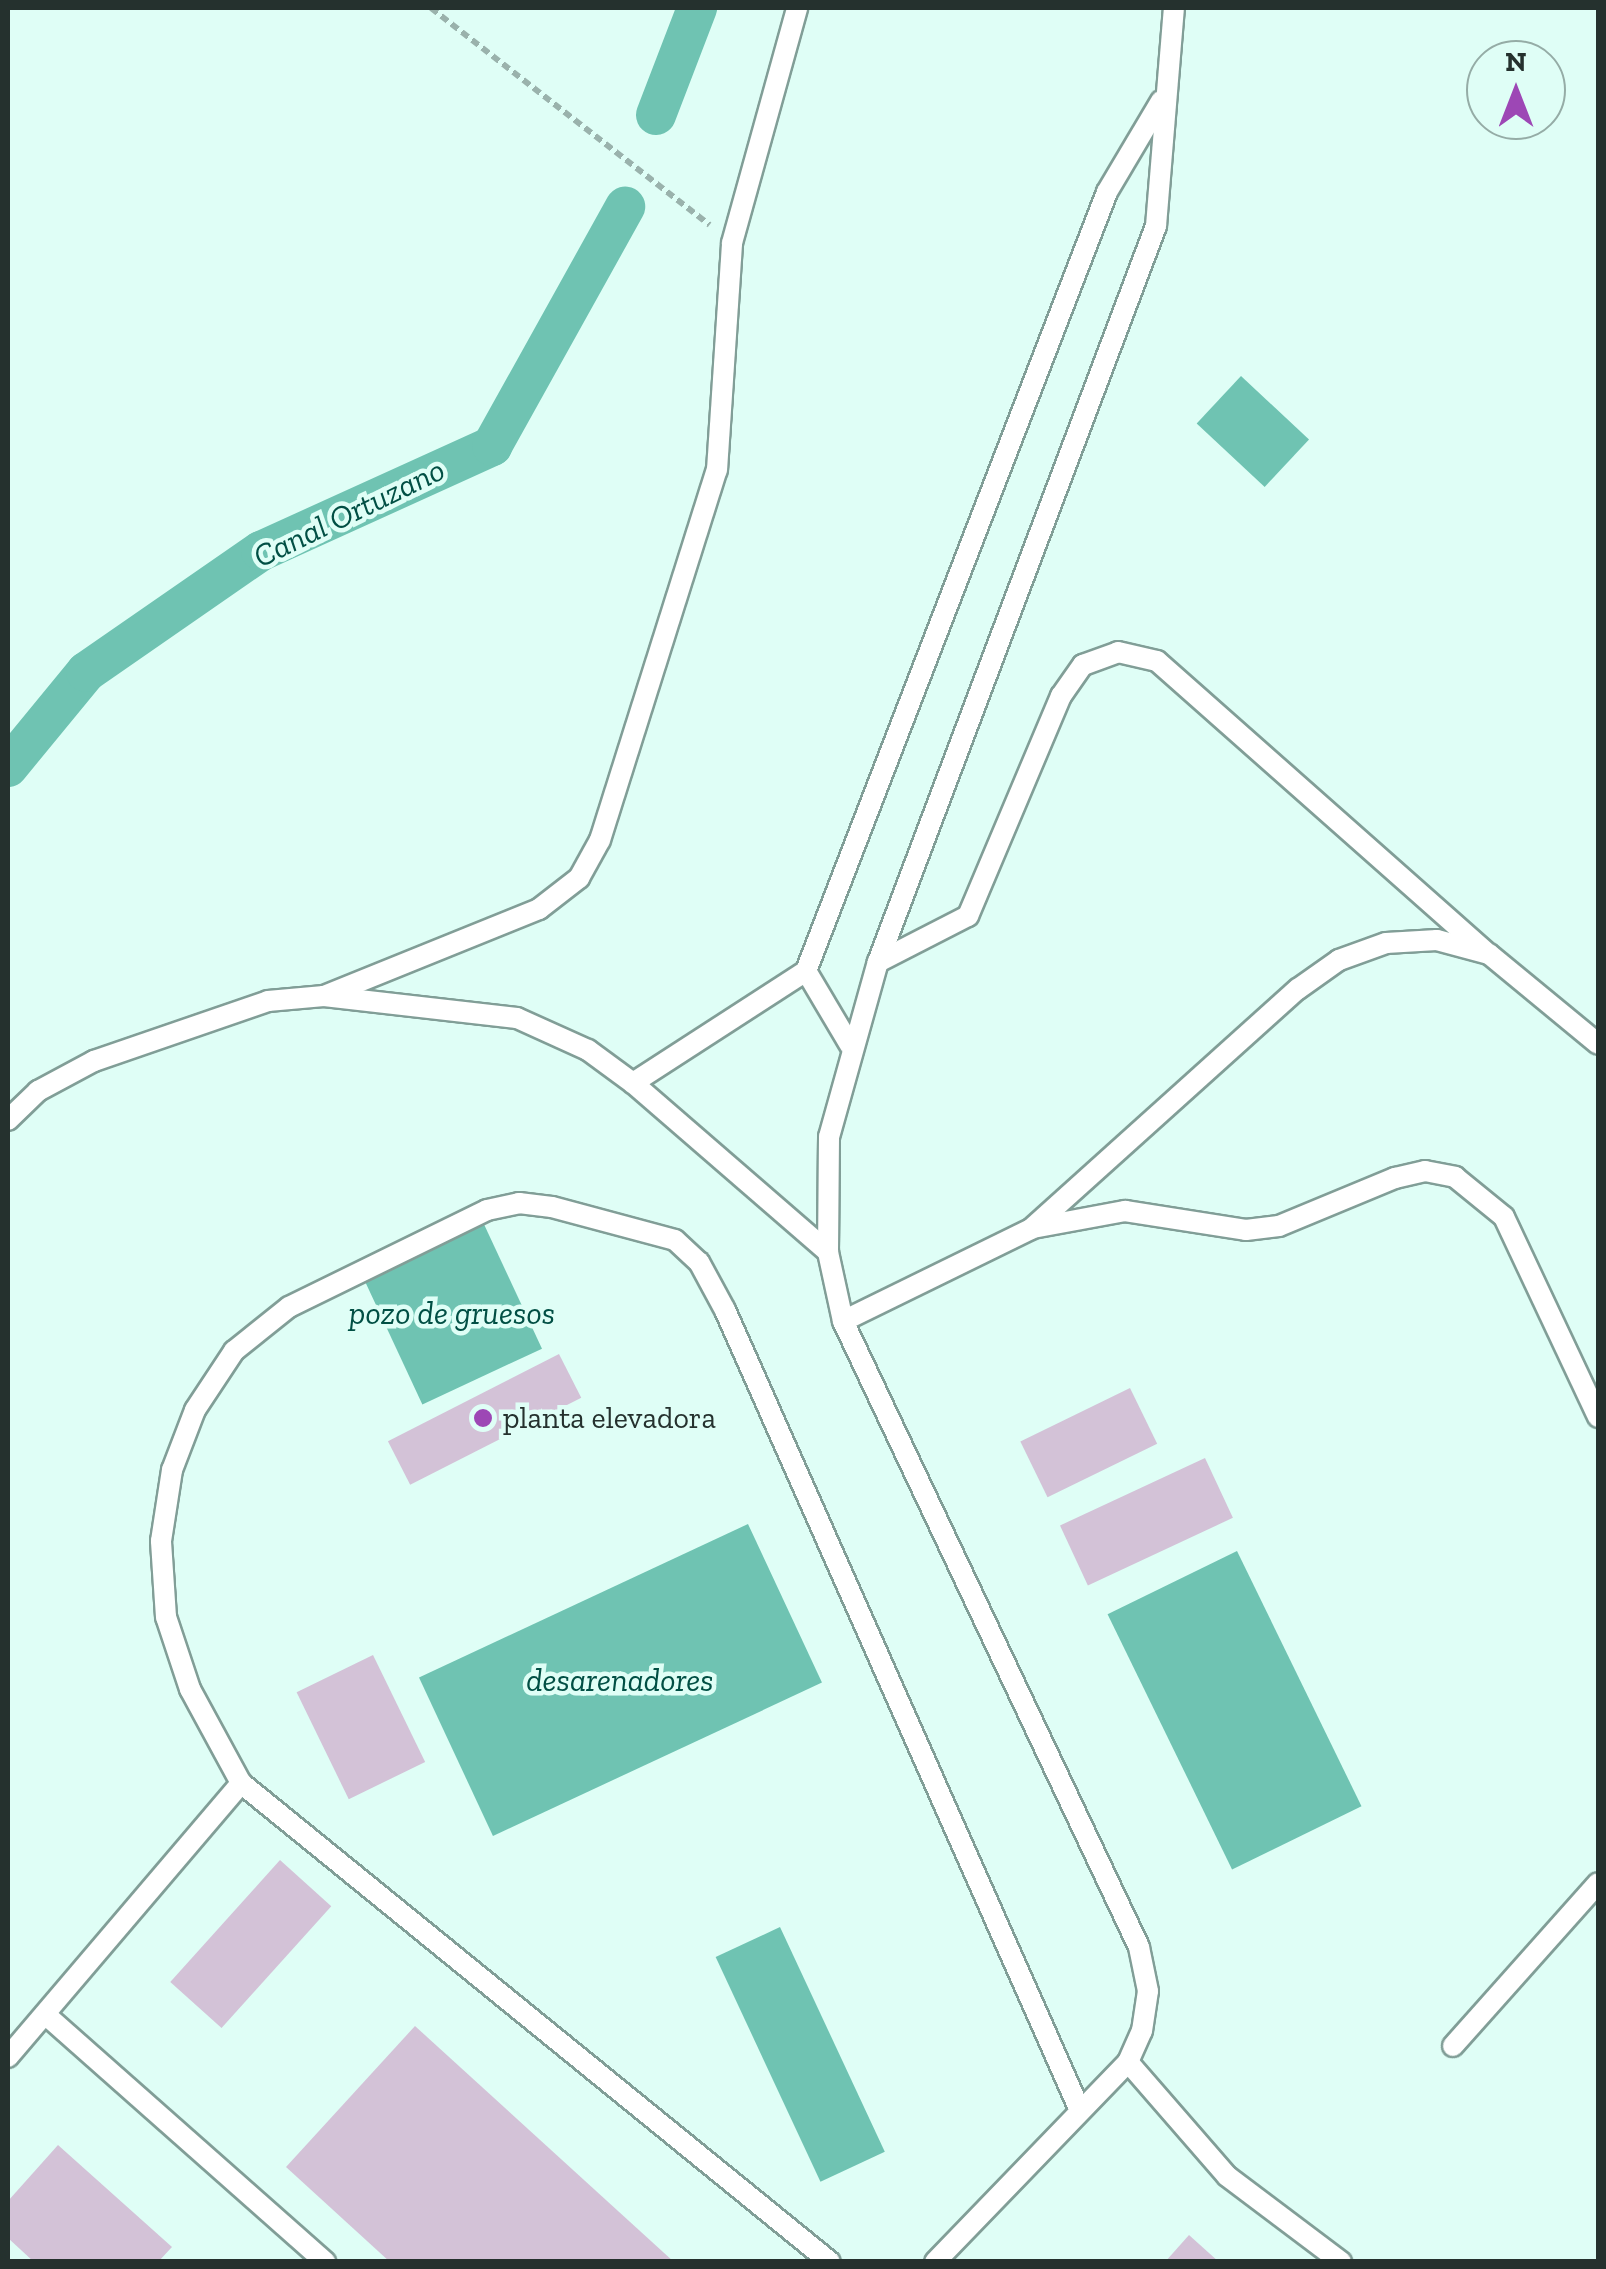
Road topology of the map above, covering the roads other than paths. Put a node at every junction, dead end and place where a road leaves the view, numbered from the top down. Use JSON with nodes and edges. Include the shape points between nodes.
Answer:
{"nodes":[{"id":1,"x":797,"y":8,"type":"edge"},
{"id":2,"x":1174,"y":8,"type":"edge"},
{"id":3,"x":1164,"y":95,"type":"junction"},
{"id":4,"x":1489,"y":954,"type":"junction"},
{"id":5,"x":878,"y":962,"type":"junction"},
{"id":6,"x":806,"y":971,"type":"junction"},
{"id":7,"x":324,"y":996,"type":"junction"},
{"id":8,"x":1598,"y":1044,"type":"edge"},
{"id":9,"x":850,"y":1045,"type":"junction"},
{"id":10,"x":632,"y":1083,"type":"junction"},
{"id":11,"x":8,"y":1120,"type":"edge"},
{"id":12,"x":1031,"y":1228,"type":"junction"},
{"id":13,"x":828,"y":1252,"type":"junction"},
{"id":14,"x":843,"y":1321,"type":"junction"},
{"id":15,"x":1598,"y":1417,"type":"edge"},
{"id":16,"x":241,"y":1784,"type":"junction"},
{"id":17,"x":1598,"y":1883,"type":"edge"},
{"id":18,"x":46,"y":2015,"type":"junction"},
{"id":19,"x":1453,"y":2046,"type":"dead end"},
{"id":20,"x":8,"y":2056,"type":"edge"},
{"id":21,"x":1128,"y":2062,"type":"junction"},
{"id":22,"x":1079,"y":2108,"type":"junction"},
{"id":23,"x":325,"y":2262,"type":"edge"},
{"id":24,"x":830,"y":2262,"type":"edge"},
{"id":25,"x":935,"y":2262,"type":"edge"},
{"id":26,"x":1341,"y":2262,"type":"edge"}],
"edges":[{"from":1,"to":7,"type":"lane","via":[[732,242],[717,470],[600,840],[579,878],[539,909]]},
{"from":2,"to":3,"type":"lane"},
{"from":3,"to":5,"type":"lane","via":[[1156,226]]},
{"from":3,"to":6,"type":"lane","via":[[1107,192]]},
{"from":4,"to":5,"type":"lane","via":[[1157,661],[1118,652],[1083,665],[1061,696],[968,916]]},
{"from":4,"to":8,"type":"lane"},
{"from":4,"to":12,"type":"lane","via":[[1437,940],[1386,943],[1339,960],[1298,989]]},
{"from":5,"to":9,"type":"lane"},
{"from":6,"to":9,"type":"lane"},
{"from":6,"to":10,"type":"lane"},
{"from":7,"to":10,"type":"lane","via":[[516,1018],[588,1050]]},
{"from":7,"to":11,"type":"lane","via":[[268,1001],[94,1060],[38,1091]]},
{"from":9,"to":13,"type":"lane","via":[[829,1137]]},
{"from":10,"to":13,"type":"lane"},
{"from":12,"to":14,"type":"lane"},
{"from":12,"to":15,"type":"lane","via":[[1125,1211],[1246,1230],[1279,1226],[1395,1178],[1425,1171],[1455,1177],[1504,1217]]},
{"from":13,"to":14,"type":"lane"},
{"from":14,"to":21,"type":"lane","via":[[1139,1947],[1148,1990],[1142,2031]]},
{"from":16,"to":18,"type":"lane"},
{"from":16,"to":22,"type":"lane","via":[[184,1671],[166,1617],[161,1541],[178,1455],[196,1410],[234,1351],[289,1306],[486,1210],[519,1203],[552,1207],[675,1240],[699,1262],[725,1310]]},
{"from":16,"to":24,"type":"lane"},
{"from":17,"to":19,"type":"lane"},
{"from":18,"to":20,"type":"lane"},
{"from":18,"to":23,"type":"lane"},
{"from":21,"to":22,"type":"lane"},
{"from":21,"to":26,"type":"lane","via":[[1228,2176]]},
{"from":22,"to":25,"type":"lane"}]}
